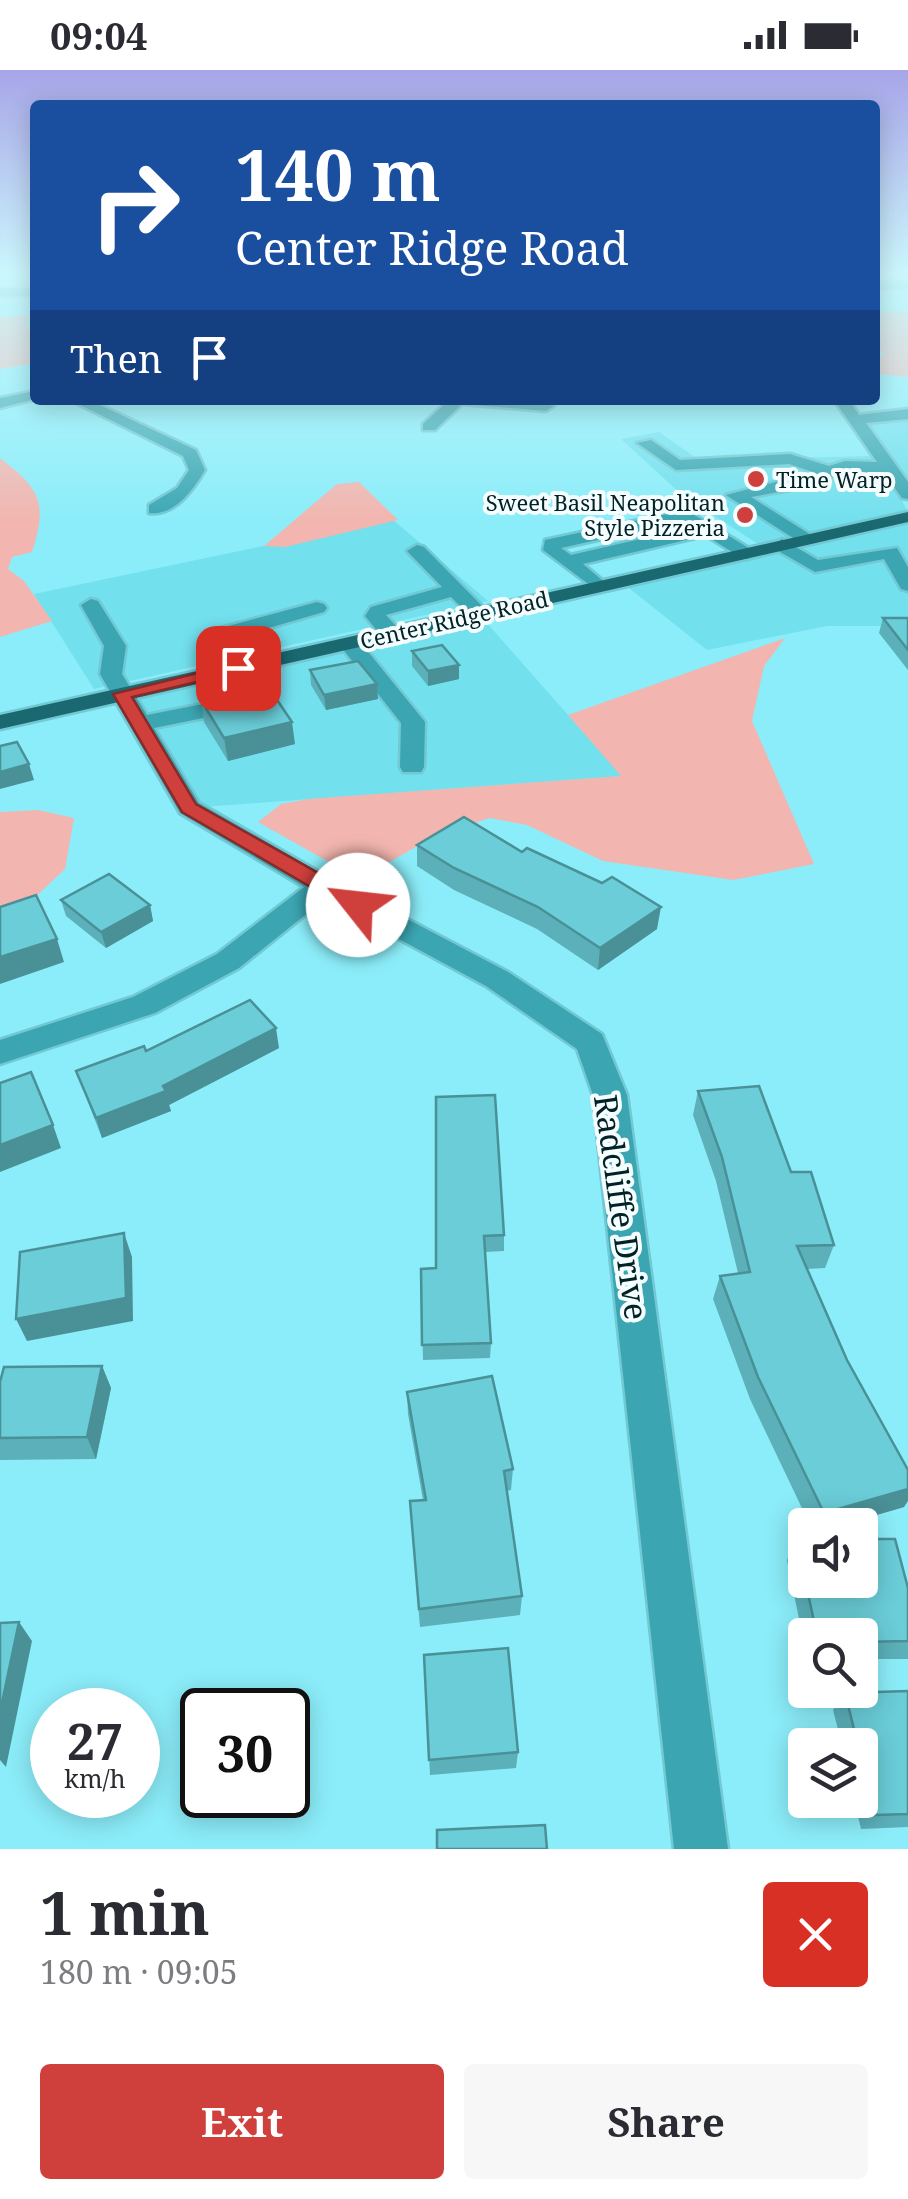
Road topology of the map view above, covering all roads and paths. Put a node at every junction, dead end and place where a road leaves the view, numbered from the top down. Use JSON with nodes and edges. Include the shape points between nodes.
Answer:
{"nodes":[{"id":1,"x":30,"y":397,"type":"edge"},
{"id":2,"x":0,"y":403,"type":"edge"},
{"id":3,"x":88,"y":405,"type":"edge"},
{"id":4,"x":455,"y":405,"type":"edge"},
{"id":5,"x":532,"y":405,"type":"edge"},
{"id":6,"x":845,"y":405,"type":"edge"},
{"id":7,"x":546,"y":406,"type":"dead end"},
{"id":8,"x":908,"y":414,"type":"edge"},
{"id":9,"x":855,"y":420,"type":"junction"},
{"id":10,"x":429,"y":427,"type":"dead end"},
{"id":11,"x":644,"y":443,"type":"dead end"},
{"id":12,"x":827,"y":471,"type":"junction"},
{"id":13,"x":897,"y":472,"type":"edge"},
{"id":14,"x":908,"y":494,"type":"edge"},
{"id":15,"x":155,"y":509,"type":"dead end"},
{"id":16,"x":908,"y":517,"type":"edge"},
{"id":17,"x":804,"y":540,"type":"junction"},
{"id":18,"x":782,"y":544,"type":"junction"},
{"id":19,"x":418,"y":551,"type":"dead end"},
{"id":20,"x":746,"y":552,"type":"junction"},
{"id":21,"x":908,"y":585,"type":"edge"},
{"id":22,"x":599,"y":586,"type":"junction"},
{"id":23,"x":456,"y":590,"type":"junction"},
{"id":24,"x":91,"y":605,"type":"dead end"},
{"id":25,"x":317,"y":608,"type":"dead end"},
{"id":26,"x":478,"y":614,"type":"junction"},
{"id":27,"x":391,"y":633,"type":"junction"},
{"id":28,"x":349,"y":642,"type":"junction"},
{"id":29,"x":246,"y":666,"type":"junction"},
{"id":30,"x":130,"y":709,"type":"junction"},
{"id":31,"x":0,"y":722,"type":"edge"},
{"id":32,"x":412,"y":768,"type":"dead end"},
{"id":33,"x":323,"y":886,"type":"junction"},
{"id":34,"x":0,"y":1052,"type":"edge"},
{"id":35,"x":701,"y":1849,"type":"edge"}],
"edges":[{"from":1,"to":2,"type":"street"},
{"from":3,"to":15,"type":"street","via":[[190,453],[197,470],[183,492]]},
{"from":4,"to":10,"type":"street"},
{"from":5,"to":7,"type":"street"},
{"from":6,"to":9,"type":"street"},
{"from":8,"to":9,"type":"street"},
{"from":9,"to":13,"type":"street"},
{"from":11,"to":12,"type":"street","via":[[676,465],[790,459]]},
{"from":12,"to":13,"type":"street","via":[[845,466]]},
{"from":12,"to":17,"type":"street","via":[[735,496]]},
{"from":13,"to":14,"type":"street"},
{"from":16,"to":17,"type":"main road","name":"Center Ridge Road"},
{"from":17,"to":18,"type":"main road","name":"Center Ridge Road"},
{"from":18,"to":20,"type":"main road","name":"Center Ridge Road"},
{"from":18,"to":21,"type":"street","via":[[815,566],[890,552]]},
{"from":19,"to":23,"type":"street"},
{"from":20,"to":22,"type":"main road","name":"Center Ridge Road"},
{"from":20,"to":22,"type":"street","via":[[711,529],[567,562]]},
{"from":22,"to":26,"type":"main road","name":"Center Ridge Road"},
{"from":23,"to":26,"type":"street"},
{"from":23,"to":27,"type":"street","via":[[378,611],[375,616]]},
{"from":24,"to":30,"type":"street","via":[[115,646],[111,674]]},
{"from":25,"to":29,"type":"street","via":[[218,636]]},
{"from":26,"to":27,"type":"main road","name":"Center Ridge Road"},
{"from":27,"to":28,"type":"main road","name":"Center Ridge Road"},
{"from":28,"to":29,"type":"main road","name":"Center Ridge Road"},
{"from":28,"to":32,"type":"street","via":[[413,722]]},
{"from":29,"to":30,"type":"main road","name":"Center Ridge Road"},
{"from":29,"to":30,"type":"street","via":[[256,689],[235,704]]},
{"from":30,"to":31,"type":"main road","name":"Center Ridge Road"},
{"from":30,"to":33,"type":"street","name":"Radcliffe Drive","via":[[189,808]]},
{"from":33,"to":34,"type":"street","via":[[228,960],[144,1005]]},
{"from":33,"to":35,"type":"street","name":"Radcliffe Drive","via":[[497,980],[591,1042],[610,1095]]}]}
